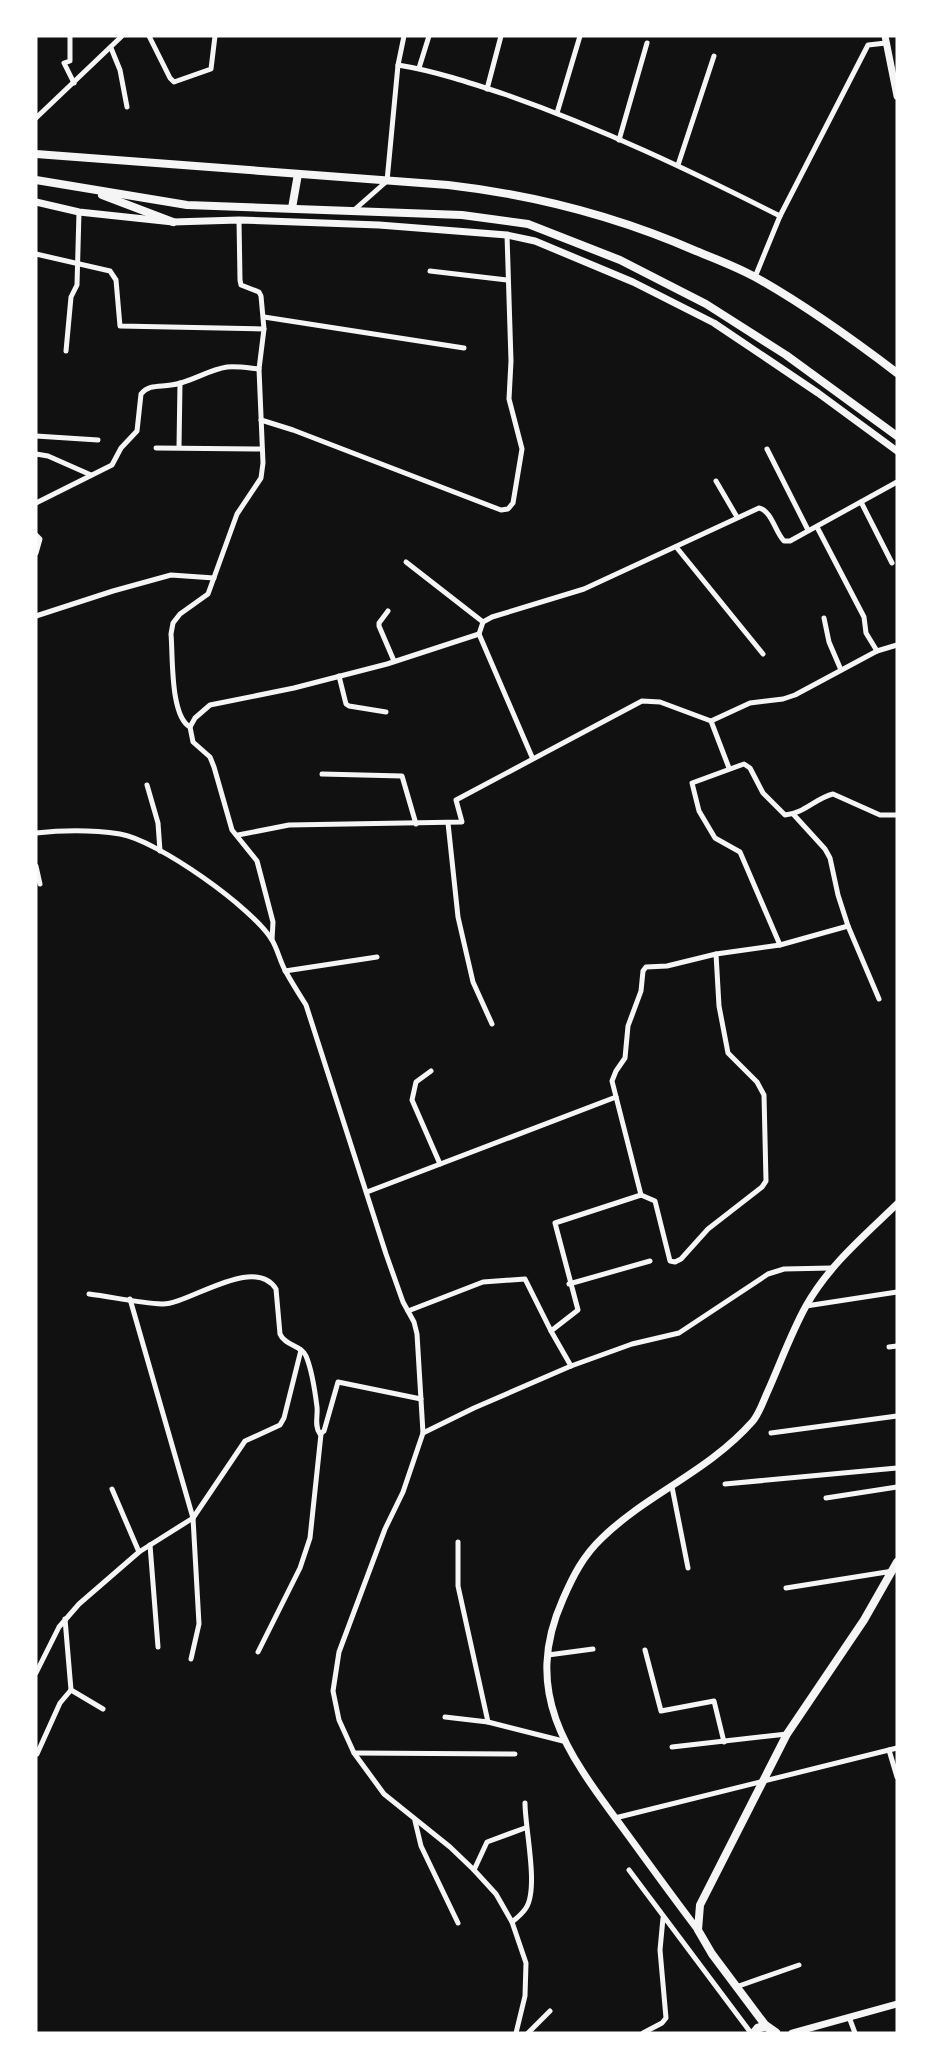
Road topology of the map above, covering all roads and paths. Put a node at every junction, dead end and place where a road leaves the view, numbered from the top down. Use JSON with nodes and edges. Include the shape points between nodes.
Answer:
{"nodes":[{"id":1,"x":70,"y":36,"type":"edge"},
{"id":2,"x":122,"y":36,"type":"edge"},
{"id":3,"x":149,"y":36,"type":"edge"},
{"id":4,"x":215,"y":36,"type":"edge"},
{"id":5,"x":404,"y":36,"type":"edge"},
{"id":6,"x":429,"y":36,"type":"edge"},
{"id":7,"x":501,"y":36,"type":"edge"},
{"id":8,"x":580,"y":36,"type":"edge"},
{"id":9,"x":885,"y":40,"type":"edge"},
{"id":10,"x":647,"y":43,"type":"dead end"},
{"id":11,"x":111,"y":48,"type":"junction"},
{"id":12,"x":714,"y":56,"type":"dead end"},
{"id":13,"x":893,"y":63,"type":"edge"},
{"id":14,"x":398,"y":65,"type":"junction"},
{"id":15,"x":419,"y":68,"type":"junction"},
{"id":16,"x":74,"y":83,"type":"junction"},
{"id":17,"x":487,"y":88,"type":"junction"},
{"id":18,"x":897,"y":96,"type":"edge"},
{"id":19,"x":127,"y":107,"type":"dead end"},
{"id":20,"x":557,"y":113,"type":"junction"},
{"id":21,"x":36,"y":118,"type":"edge"},
{"id":22,"x":619,"y":140,"type":"junction"},
{"id":23,"x":36,"y":154,"type":"edge"},
{"id":24,"x":678,"y":165,"type":"junction"},
{"id":25,"x":298,"y":174,"type":"junction"},
{"id":26,"x":36,"y":180,"type":"edge"},
{"id":27,"x":387,"y":181,"type":"junction"},
{"id":28,"x":86,"y":189,"type":"junction"},
{"id":29,"x":36,"y":202,"type":"edge"},
{"id":30,"x":292,"y":208,"type":"junction"},
{"id":31,"x":352,"y":211,"type":"junction"},
{"id":32,"x":79,"y":212,"type":"junction"},
{"id":33,"x":780,"y":216,"type":"junction"},
{"id":34,"x":240,"y":220,"type":"junction"},
{"id":35,"x":173,"y":222,"type":"junction"},
{"id":36,"x":507,"y":235,"type":"junction"},
{"id":37,"x":36,"y":254,"type":"edge"},
{"id":38,"x":79,"y":262,"type":"junction"},
{"id":39,"x":430,"y":271,"type":"dead end"},
{"id":40,"x":755,"y":277,"type":"junction"},
{"id":41,"x":507,"y":280,"type":"junction"},
{"id":42,"x":264,"y":317,"type":"junction"},
{"id":43,"x":264,"y":329,"type":"junction"},
{"id":44,"x":464,"y":348,"type":"dead end"},
{"id":45,"x":66,"y":351,"type":"dead end"},
{"id":46,"x":259,"y":369,"type":"junction"},
{"id":47,"x":897,"y":372,"type":"edge"},
{"id":48,"x":180,"y":383,"type":"junction"},
{"id":49,"x":261,"y":420,"type":"junction"},
{"id":50,"x":36,"y":436,"type":"edge"},
{"id":51,"x":897,"y":436,"type":"edge"},
{"id":52,"x":98,"y":440,"type":"dead end"},
{"id":53,"x":179,"y":447,"type":"junction"},
{"id":54,"x":156,"y":448,"type":"dead end"},
{"id":55,"x":262,"y":449,"type":"junction"},
{"id":56,"x":767,"y":449,"type":"dead end"},
{"id":57,"x":897,"y":451,"type":"edge"},
{"id":58,"x":36,"y":454,"type":"edge"},
{"id":59,"x":91,"y":475,"type":"junction"},
{"id":60,"x":716,"y":481,"type":"dead end"},
{"id":61,"x":897,"y":482,"type":"edge"},
{"id":62,"x":861,"y":502,"type":"junction"},
{"id":63,"x":36,"y":503,"type":"edge"},
{"id":64,"x":737,"y":517,"type":"junction"},
{"id":65,"x":817,"y":527,"type":"junction"},
{"id":66,"x":808,"y":530,"type":"junction"},
{"id":67,"x":36,"y":536,"type":"edge"},
{"id":68,"x":677,"y":548,"type":"junction"},
{"id":69,"x":36,"y":553,"type":"edge"},
{"id":70,"x":406,"y":562,"type":"dead end"},
{"id":71,"x":892,"y":563,"type":"dead end"},
{"id":72,"x":214,"y":578,"type":"junction"},
{"id":73,"x":388,"y":611,"type":"dead end"},
{"id":74,"x":36,"y":616,"type":"edge"},
{"id":75,"x":824,"y":618,"type":"dead end"},
{"id":76,"x":482,"y":622,"type":"junction"},
{"id":77,"x":479,"y":634,"type":"junction"},
{"id":78,"x":897,"y":646,"type":"edge"},
{"id":79,"x":877,"y":651,"type":"junction"},
{"id":80,"x":763,"y":654,"type":"dead end"},
{"id":81,"x":394,"y":661,"type":"junction"},
{"id":82,"x":841,"y":670,"type":"junction"},
{"id":83,"x":339,"y":676,"type":"junction"},
{"id":84,"x":386,"y":712,"type":"dead end"},
{"id":85,"x":710,"y":721,"type":"junction"},
{"id":86,"x":190,"y":727,"type":"junction"},
{"id":87,"x":532,"y":757,"type":"junction"},
{"id":88,"x":729,"y":768,"type":"junction"},
{"id":89,"x":322,"y":774,"type":"dead end"},
{"id":90,"x":147,"y":785,"type":"dead end"},
{"id":91,"x":794,"y":815,"type":"junction"},
{"id":92,"x":897,"y":815,"type":"edge"},
{"id":93,"x":448,"y":823,"type":"junction"},
{"id":94,"x":416,"y":824,"type":"junction"},
{"id":95,"x":36,"y":834,"type":"edge"},
{"id":96,"x":238,"y":835,"type":"junction"},
{"id":97,"x":160,"y":851,"type":"junction"},
{"id":98,"x":36,"y":866,"type":"edge"},
{"id":99,"x":40,"y":884,"type":"dead end"},
{"id":100,"x":848,"y":926,"type":"junction"},
{"id":101,"x":272,"y":940,"type":"junction"},
{"id":102,"x":780,"y":945,"type":"junction"},
{"id":103,"x":716,"y":954,"type":"junction"},
{"id":104,"x":378,"y":957,"type":"dead end"},
{"id":105,"x":285,"y":971,"type":"junction"},
{"id":106,"x":879,"y":999,"type":"dead end"},
{"id":107,"x":492,"y":1024,"type":"dead end"},
{"id":108,"x":431,"y":1072,"type":"dead end"},
{"id":109,"x":616,"y":1097,"type":"junction"},
{"id":110,"x":440,"y":1164,"type":"junction"},
{"id":111,"x":367,"y":1192,"type":"junction"},
{"id":112,"x":641,"y":1195,"type":"junction"},
{"id":113,"x":897,"y":1204,"type":"edge"},
{"id":114,"x":650,"y":1261,"type":"dead end"},
{"id":115,"x":831,"y":1268,"type":"junction"},
{"id":116,"x":569,"y":1284,"type":"junction"},
{"id":117,"x":897,"y":1292,"type":"edge"},
{"id":118,"x":89,"y":1294,"type":"dead end"},
{"id":119,"x":130,"y":1299,"type":"junction"},
{"id":120,"x":806,"y":1306,"type":"junction"},
{"id":121,"x":408,"y":1311,"type":"junction"},
{"id":122,"x":552,"y":1331,"type":"junction"},
{"id":123,"x":897,"y":1346,"type":"edge"},
{"id":124,"x":888,"y":1347,"type":"dead end"},
{"id":125,"x":301,"y":1350,"type":"junction"},
{"id":126,"x":571,"y":1366,"type":"junction"},
{"id":127,"x":421,"y":1399,"type":"junction"},
{"id":128,"x":897,"y":1416,"type":"edge"},
{"id":129,"x":423,"y":1433,"type":"junction"},
{"id":130,"x":771,"y":1433,"type":"dead end"},
{"id":131,"x":321,"y":1434,"type":"junction"},
{"id":132,"x":897,"y":1468,"type":"edge"},
{"id":133,"x":725,"y":1484,"type":"dead end"},
{"id":134,"x":672,"y":1487,"type":"junction"},
{"id":135,"x":897,"y":1487,"type":"edge"},
{"id":136,"x":112,"y":1489,"type":"dead end"},
{"id":137,"x":826,"y":1498,"type":"dead end"},
{"id":138,"x":193,"y":1518,"type":"junction"},
{"id":139,"x":458,"y":1542,"type":"dead end"},
{"id":140,"x":150,"y":1545,"type":"junction"},
{"id":141,"x":139,"y":1552,"type":"junction"},
{"id":142,"x":897,"y":1562,"type":"edge"},
{"id":143,"x":688,"y":1568,"type":"dead end"},
{"id":144,"x":893,"y":1571,"type":"junction"},
{"id":145,"x":786,"y":1588,"type":"dead end"},
{"id":146,"x":65,"y":1619,"type":"junction"},
{"id":147,"x":158,"y":1647,"type":"dead end"},
{"id":148,"x":593,"y":1649,"type":"dead end"},
{"id":149,"x":645,"y":1650,"type":"dead end"},
{"id":150,"x":258,"y":1652,"type":"dead end"},
{"id":151,"x":548,"y":1655,"type":"junction"},
{"id":152,"x":191,"y":1659,"type":"dead end"},
{"id":153,"x":36,"y":1673,"type":"edge"},
{"id":154,"x":71,"y":1690,"type":"junction"},
{"id":155,"x":103,"y":1709,"type":"dead end"},
{"id":156,"x":445,"y":1717,"type":"dead end"},
{"id":157,"x":488,"y":1722,"type":"junction"},
{"id":158,"x":787,"y":1734,"type":"junction"},
{"id":159,"x":563,"y":1741,"type":"junction"},
{"id":160,"x":724,"y":1742,"type":"junction"},
{"id":161,"x":672,"y":1747,"type":"dead end"},
{"id":162,"x":897,"y":1748,"type":"edge"},
{"id":163,"x":889,"y":1750,"type":"junction"},
{"id":164,"x":354,"y":1753,"type":"junction"},
{"id":165,"x":37,"y":1754,"type":"edge"},
{"id":166,"x":515,"y":1754,"type":"dead end"},
{"id":167,"x":897,"y":1777,"type":"edge"},
{"id":168,"x":761,"y":1782,"type":"junction"},
{"id":169,"x":525,"y":1803,"type":"dead end"},
{"id":170,"x":615,"y":1818,"type":"junction"},
{"id":171,"x":415,"y":1820,"type":"junction"},
{"id":172,"x":525,"y":1828,"type":"junction"},
{"id":173,"x":474,"y":1870,"type":"junction"},
{"id":174,"x":629,"y":1870,"type":"dead end"},
{"id":175,"x":663,"y":1917,"type":"junction"},
{"id":176,"x":512,"y":1922,"type":"junction"},
{"id":177,"x":458,"y":1923,"type":"dead end"},
{"id":178,"x":698,"y":1930,"type":"junction"},
{"id":179,"x":799,"y":1965,"type":"dead end"},
{"id":180,"x":736,"y":1987,"type":"junction"},
{"id":181,"x":897,"y":2004,"type":"edge"},
{"id":182,"x":550,"y":2011,"type":"dead end"},
{"id":183,"x":850,"y":2017,"type":"junction"},
{"id":184,"x":766,"y":2026,"type":"junction"},
{"id":185,"x":516,"y":2033,"type":"edge"},
{"id":186,"x":528,"y":2033,"type":"edge"},
{"id":187,"x":643,"y":2033,"type":"edge"},
{"id":188,"x":752,"y":2033,"type":"edge"},
{"id":189,"x":776,"y":2033,"type":"edge"},
{"id":190,"x":792,"y":2033,"type":"edge"},
{"id":191,"x":855,"y":2033,"type":"edge"}],
"edges":[{"from":1,"to":16,"type":"street","via":[[70,61],[64,63]]},
{"from":2,"to":11,"type":"street"},
{"from":3,"to":4,"type":"street","via":[[174,82],[211,69]]},
{"from":5,"to":14,"type":"street"},
{"from":6,"to":15,"type":"street"},
{"from":7,"to":17,"type":"street"},
{"from":8,"to":20,"type":"street"},
{"from":9,"to":13,"type":"street"},
{"from":9,"to":33,"type":"street","via":[[868,45]]},
{"from":10,"to":22,"type":"street"},
{"from":11,"to":16,"type":"street"},
{"from":11,"to":19,"type":"street","via":[[120,70]]},
{"from":12,"to":24,"type":"street"},
{"from":13,"to":18,"type":"street"},
{"from":14,"to":15,"type":"street"},
{"from":14,"to":27,"type":"street"},
{"from":15,"to":17,"type":"street"},
{"from":16,"to":21,"type":"street"},
{"from":17,"to":20,"type":"street"},
{"from":20,"to":22,"type":"street"},
{"from":22,"to":24,"type":"street"},
{"from":23,"to":25,"type":"main road"},
{"from":24,"to":33,"type":"street"},
{"from":25,"to":27,"type":"main road"},
{"from":25,"to":30,"type":"main road"},
{"from":26,"to":28,"type":"main road"},
{"from":27,"to":31,"type":"street"},
{"from":27,"to":40,"type":"main road","via":[[500,191],[554,202],[631,224]]},
{"from":28,"to":30,"type":"main road","via":[[187,205]]},
{"from":28,"to":35,"type":"main road"},
{"from":29,"to":32,"type":"street"},
{"from":30,"to":31,"type":"main road"},
{"from":31,"to":51,"type":"main road","via":[[462,215],[512,221],[543,229],[612,256],[744,327]]},
{"from":32,"to":35,"type":"street"},
{"from":32,"to":38,"type":"street"},
{"from":33,"to":40,"type":"street"},
{"from":34,"to":35,"type":"street"},
{"from":34,"to":36,"type":"street","via":[[379,225]]},
{"from":34,"to":42,"type":"street","via":[[241,285],[259,292]]},
{"from":36,"to":41,"type":"street"},
{"from":36,"to":57,"type":"street","via":[[563,251],[714,323]]},
{"from":37,"to":38,"type":"street"},
{"from":38,"to":43,"type":"street","via":[[114,275],[120,326]]},
{"from":38,"to":45,"type":"street","via":[[77,285],[71,296]]},
{"from":39,"to":41,"type":"street"},
{"from":40,"to":47,"type":"main road","via":[[841,330]]},
{"from":41,"to":49,"type":"street","via":[[511,361],[509,399],[522,448],[513,503],[508,509],[501,510]]},
{"from":42,"to":43,"type":"street"},
{"from":42,"to":44,"type":"street"},
{"from":43,"to":46,"type":"street"},
{"from":46,"to":48,"type":"street","via":[[229,367]]},
{"from":46,"to":49,"type":"street"},
{"from":48,"to":53,"type":"street"},
{"from":48,"to":59,"type":"street","via":[[144,390],[137,431],[121,448],[112,466]]},
{"from":49,"to":55,"type":"street"},
{"from":50,"to":52,"type":"street"},
{"from":53,"to":54,"type":"street"},
{"from":53,"to":55,"type":"street"},
{"from":55,"to":72,"type":"street","via":[[261,478],[237,514]]},
{"from":56,"to":66,"type":"street"},
{"from":58,"to":59,"type":"street"},
{"from":59,"to":63,"type":"street"},
{"from":60,"to":64,"type":"street"},
{"from":61,"to":62,"type":"street"},
{"from":62,"to":65,"type":"street"},
{"from":62,"to":71,"type":"street"},
{"from":64,"to":66,"type":"street","via":[[764,509],[784,541]]},
{"from":64,"to":68,"type":"street"},
{"from":65,"to":66,"type":"street"},
{"from":65,"to":79,"type":"street","via":[[864,617],[866,633]]},
{"from":67,"to":69,"type":"street","via":[[40,544]]},
{"from":68,"to":76,"type":"street","via":[[584,589]]},
{"from":68,"to":80,"type":"street"},
{"from":70,"to":76,"type":"street"},
{"from":72,"to":74,"type":"street","via":[[171,575],[113,590]]},
{"from":72,"to":86,"type":"street","via":[[208,594],[173,623],[171,634],[178,709],[184,724]]},
{"from":73,"to":81,"type":"street","via":[[379,626]]},
{"from":75,"to":82,"type":"street","via":[[829,642]]},
{"from":76,"to":77,"type":"street"},
{"from":77,"to":81,"type":"street"},
{"from":77,"to":87,"type":"street"},
{"from":78,"to":79,"type":"street"},
{"from":79,"to":82,"type":"street"},
{"from":81,"to":83,"type":"street"},
{"from":82,"to":85,"type":"street","via":[[795,695],[750,703]]},
{"from":83,"to":84,"type":"street","via":[[346,704]]},
{"from":83,"to":86,"type":"street","via":[[210,705]]},
{"from":85,"to":87,"type":"street","via":[[660,702],[642,701]]},
{"from":85,"to":88,"type":"street"},
{"from":86,"to":96,"type":"street","via":[[193,742],[210,758],[228,819]]},
{"from":87,"to":93,"type":"street","via":[[456,800],[462,822]]},
{"from":88,"to":91,"type":"street","via":[[744,764],[750,768],[763,793],[786,816]]},
{"from":88,"to":102,"type":"street","via":[[692,783],[699,811],[715,838],[740,852]]},
{"from":89,"to":94,"type":"street","via":[[402,776]]},
{"from":90,"to":97,"type":"street","via":[[158,823]]},
{"from":91,"to":92,"type":"street","via":[[833,794],[880,815]]},
{"from":91,"to":100,"type":"street","via":[[830,858]]},
{"from":93,"to":94,"type":"street"},
{"from":93,"to":107,"type":"street","via":[[458,917],[473,982]]},
{"from":94,"to":96,"type":"street","via":[[289,825]]},
{"from":95,"to":97,"type":"street","via":[[85,831],[122,834]]},
{"from":96,"to":101,"type":"street","via":[[260,870],[273,922]]},
{"from":97,"to":101,"type":"street","via":[[210,881]]},
{"from":98,"to":99,"type":"street"},
{"from":100,"to":102,"type":"street"},
{"from":100,"to":106,"type":"street"},
{"from":101,"to":105,"type":"street"},
{"from":102,"to":103,"type":"street"},
{"from":103,"to":109,"type":"street","via":[[667,966],[646,967],[643,971],[641,991],[628,1026],[625,1058],[612,1081]]},
{"from":103,"to":112,"type":"street","via":[[718,997],[728,1053],[764,1095],[766,1181],[708,1229],[675,1262],[670,1260],[654,1201]]},
{"from":104,"to":105,"type":"street"},
{"from":105,"to":111,"type":"street","via":[[306,1005]]},
{"from":108,"to":110,"type":"street","via":[[416,1082],[412,1100]]},
{"from":109,"to":110,"type":"street"},
{"from":109,"to":112,"type":"street"},
{"from":110,"to":111,"type":"street"},
{"from":111,"to":121,"type":"street"},
{"from":112,"to":116,"type":"street","via":[[555,1223]]},
{"from":113,"to":115,"type":"street"},
{"from":114,"to":116,"type":"street"},
{"from":115,"to":120,"type":"street"},
{"from":115,"to":126,"type":"street","via":[[776,1270],[679,1333],[632,1344]]},
{"from":116,"to":122,"type":"street","via":[[578,1310]]},
{"from":117,"to":120,"type":"street"},
{"from":118,"to":119,"type":"street"},
{"from":119,"to":125,"type":"street","via":[[163,1304],[237,1279],[264,1278],[276,1288],[282,1340]]},
{"from":119,"to":138,"type":"street"},
{"from":120,"to":134,"type":"street","via":[[754,1420],[712,1460]]},
{"from":121,"to":122,"type":"street","via":[[483,1282],[525,1278]]},
{"from":121,"to":127,"type":"street","via":[[417,1334]]},
{"from":122,"to":126,"type":"street"},
{"from":123,"to":124,"type":"street"},
{"from":125,"to":131,"type":"street","via":[[307,1358],[317,1409],[317,1430]]},
{"from":125,"to":138,"type":"street","via":[[280,1425],[245,1441]]},
{"from":126,"to":129,"type":"street"},
{"from":127,"to":129,"type":"street"},
{"from":127,"to":131,"type":"street","via":[[338,1382]]},
{"from":128,"to":130,"type":"street"},
{"from":129,"to":164,"type":"street","via":[[403,1492],[385,1529],[338,1652],[333,1691],[339,1720]]},
{"from":131,"to":150,"type":"street","via":[[310,1538],[300,1568]]},
{"from":132,"to":133,"type":"street"},
{"from":134,"to":143,"type":"street"},
{"from":134,"to":151,"type":"street","via":[[614,1528],[578,1565],[554,1619]]},
{"from":135,"to":137,"type":"street"},
{"from":136,"to":141,"type":"street"},
{"from":138,"to":140,"type":"street"},
{"from":138,"to":152,"type":"street","via":[[199,1624]]},
{"from":139,"to":157,"type":"street","via":[[458,1586]]},
{"from":140,"to":141,"type":"street"},
{"from":140,"to":147,"type":"street"},
{"from":141,"to":146,"type":"street"},
{"from":142,"to":144,"type":"main road"},
{"from":144,"to":145,"type":"street"},
{"from":144,"to":158,"type":"main road","via":[[859,1628]]},
{"from":146,"to":153,"type":"street"},
{"from":146,"to":154,"type":"street"},
{"from":148,"to":151,"type":"street"},
{"from":149,"to":160,"type":"street","via":[[661,1711],[714,1701]]},
{"from":151,"to":159,"type":"street","via":[[547,1685]]},
{"from":154,"to":155,"type":"street"},
{"from":154,"to":165,"type":"street","via":[[60,1703]]},
{"from":156,"to":157,"type":"street"},
{"from":157,"to":159,"type":"street"},
{"from":158,"to":160,"type":"street"},
{"from":158,"to":168,"type":"main road"},
{"from":159,"to":170,"type":"street"},
{"from":160,"to":161,"type":"street"},
{"from":162,"to":163,"type":"street"},
{"from":163,"to":167,"type":"street"},
{"from":163,"to":168,"type":"street"},
{"from":164,"to":166,"type":"street"},
{"from":164,"to":171,"type":"street","via":[[384,1794]]},
{"from":168,"to":170,"type":"street"},
{"from":168,"to":178,"type":"main road","via":[[700,1905]]},
{"from":169,"to":172,"type":"street"},
{"from":170,"to":178,"type":"street"},
{"from":171,"to":173,"type":"street"},
{"from":171,"to":177,"type":"street","via":[[421,1846]]},
{"from":172,"to":173,"type":"street","via":[[487,1842]]},
{"from":172,"to":176,"type":"street","via":[[533,1884],[527,1908]]},
{"from":173,"to":176,"type":"street","via":[[496,1894]]},
{"from":174,"to":175,"type":"street"},
{"from":175,"to":187,"type":"street","via":[[660,1950],[666,2018],[662,2024]]},
{"from":175,"to":188,"type":"street"},
{"from":176,"to":185,"type":"street","via":[[526,1963],[525,1996]]},
{"from":178,"to":180,"type":"main road"},
{"from":179,"to":180,"type":"street"},
{"from":180,"to":184,"type":"main road"},
{"from":181,"to":183,"type":"street"},
{"from":182,"to":186,"type":"street"},
{"from":183,"to":190,"type":"street"},
{"from":183,"to":191,"type":"street"},
{"from":184,"to":188,"type":"main road"},
{"from":184,"to":189,"type":"main road"}]}
